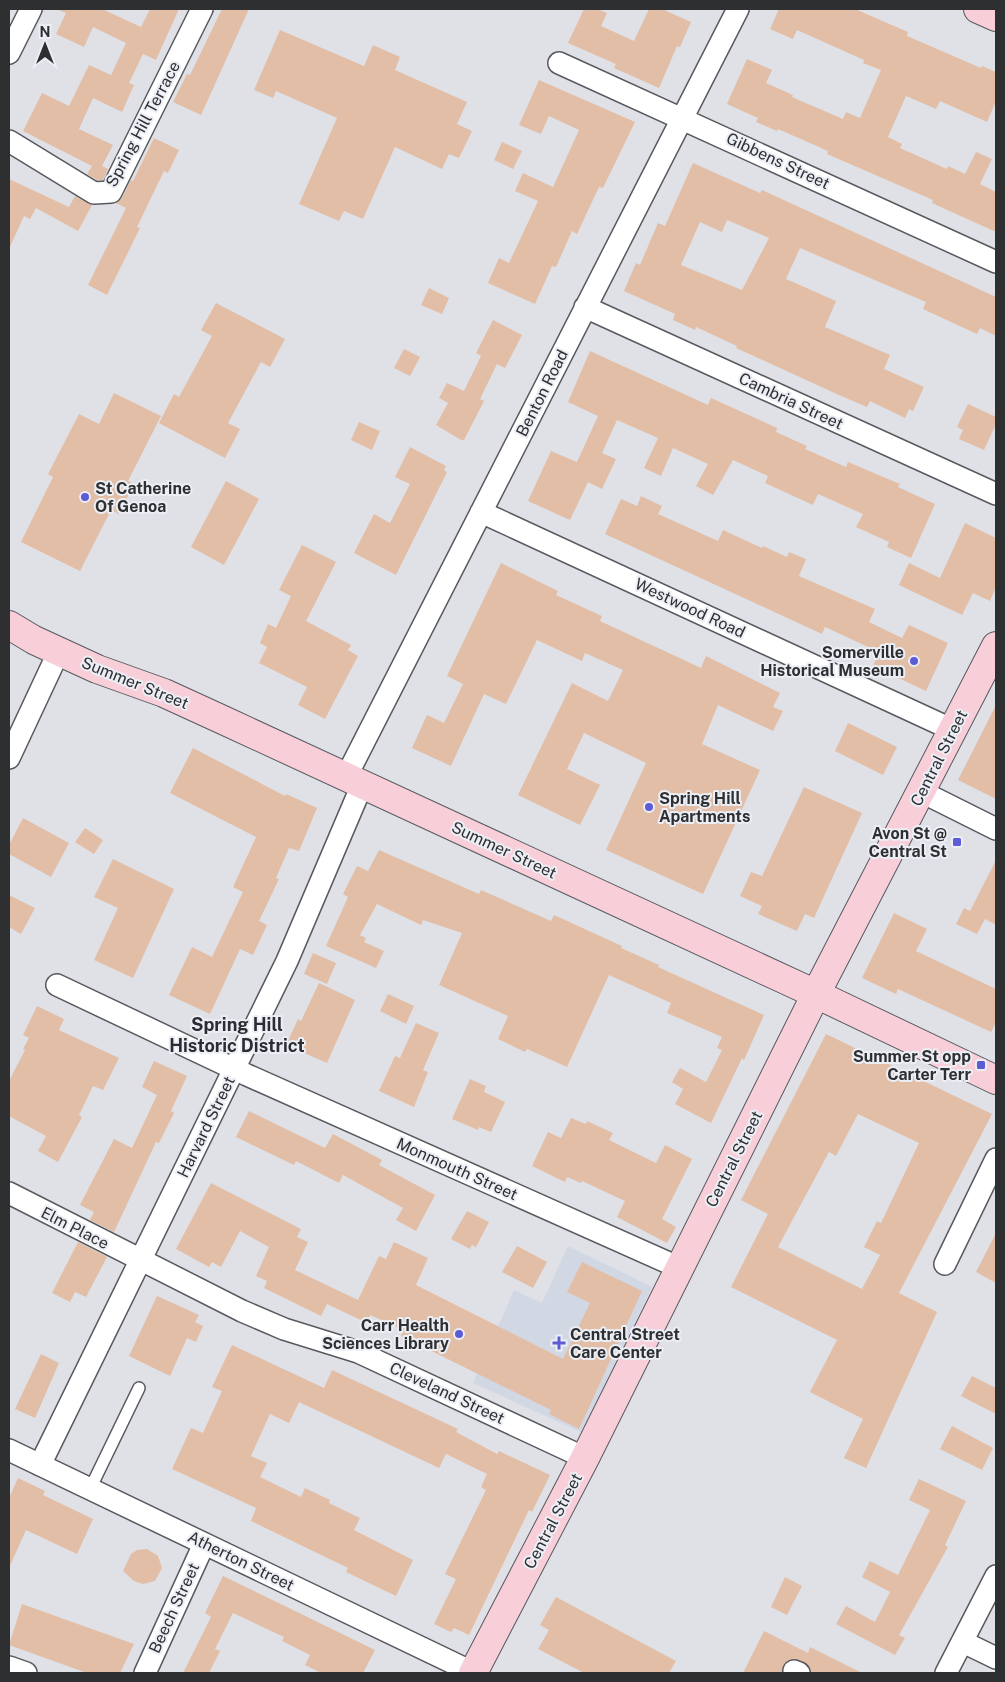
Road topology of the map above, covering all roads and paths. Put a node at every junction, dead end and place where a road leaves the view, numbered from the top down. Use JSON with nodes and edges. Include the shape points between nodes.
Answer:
{"nodes":[{"id":1,"x":31,"y":9,"type":"edge"},
{"id":2,"x":202,"y":9,"type":"edge"},
{"id":3,"x":738,"y":9,"type":"edge"},
{"id":4,"x":978,"y":9,"type":"edge"},
{"id":5,"x":996,"y":17,"type":"edge"},
{"id":6,"x":9,"y":53,"type":"edge"},
{"id":7,"x":559,"y":62,"type":"dead end"},
{"id":8,"x":682,"y":118,"type":"junction"},
{"id":9,"x":9,"y":141,"type":"edge"},
{"id":10,"x":996,"y":262,"type":"edge"},
{"id":11,"x":586,"y":307,"type":"junction"},
{"id":12,"x":996,"y":494,"type":"edge"},
{"id":13,"x":482,"y":512,"type":"junction"},
{"id":14,"x":9,"y":625,"type":"edge"},
{"id":15,"x":996,"y":646,"type":"edge"},
{"id":16,"x":59,"y":651,"type":"junction"},
{"id":17,"x":953,"y":730,"type":"junction"},
{"id":18,"x":9,"y":758,"type":"edge"},
{"id":19,"x":354,"y":781,"type":"junction"},
{"id":20,"x":922,"y":792,"type":"junction"},
{"id":21,"x":996,"y":829,"type":"edge"},
{"id":22,"x":57,"y":984,"type":"dead end"},
{"id":23,"x":816,"y":994,"type":"junction"},
{"id":24,"x":234,"y":1070,"type":"junction"},
{"id":25,"x":996,"y":1080,"type":"edge"},
{"id":26,"x":996,"y":1159,"type":"edge"},
{"id":27,"x":9,"y":1193,"type":"edge"},
{"id":28,"x":142,"y":1262,"type":"junction"},
{"id":29,"x":945,"y":1264,"type":"dead end"},
{"id":30,"x":680,"y":1268,"type":"junction"},
{"id":31,"x":139,"y":1388,"type":"dead end"},
{"id":32,"x":9,"y":1450,"type":"edge"},
{"id":33,"x":586,"y":1458,"type":"junction"},
{"id":34,"x":40,"y":1465,"type":"junction"},
{"id":35,"x":90,"y":1489,"type":"junction"},
{"id":36,"x":204,"y":1544,"type":"junction"},
{"id":37,"x":996,"y":1576,"type":"edge"},
{"id":38,"x":963,"y":1642,"type":"junction"},
{"id":39,"x":996,"y":1658,"type":"edge"},
{"id":40,"x":9,"y":1667,"type":"edge"},
{"id":41,"x":26,"y":1673,"type":"edge"},
{"id":42,"x":145,"y":1673,"type":"edge"},
{"id":43,"x":474,"y":1673,"type":"edge"},
{"id":44,"x":946,"y":1673,"type":"edge"}],
"edges":[{"from":1,"to":6,"type":"street"},
{"from":2,"to":9,"type":"street","name":"Spring Hill Terrace","via":[[111,192],[94,193]]},
{"from":3,"to":8,"type":"street","name":"Benton Road"},
{"from":4,"to":5,"type":"street"},
{"from":7,"to":8,"type":"street","name":"Gibbens Street"},
{"from":8,"to":10,"type":"street","name":"Gibbens Street"},
{"from":8,"to":11,"type":"street","name":"Benton Road"},
{"from":11,"to":12,"type":"street","name":"Cambria Street"},
{"from":11,"to":13,"type":"street","name":"Benton Road"},
{"from":13,"to":17,"type":"street","name":"Westwood Road"},
{"from":13,"to":19,"type":"street","name":"Benton Road"},
{"from":14,"to":16,"type":"street","name":"Summer Street"},
{"from":15,"to":17,"type":"street","name":"Central Street"},
{"from":16,"to":18,"type":"street"},
{"from":16,"to":19,"type":"street","name":"Summer Street","via":[[114,676],[164,693]]},
{"from":17,"to":20,"type":"street","name":"Central Street"},
{"from":19,"to":23,"type":"street","name":"Summer Street"},
{"from":19,"to":24,"type":"street","name":"Harvard Street","via":[[287,961]]},
{"from":20,"to":21,"type":"street"},
{"from":20,"to":23,"type":"street","name":"Central Street"},
{"from":22,"to":24,"type":"street","name":"Monmouth Street"},
{"from":23,"to":25,"type":"street","name":"Summer Street"},
{"from":23,"to":30,"type":"street","name":"Central Street"},
{"from":24,"to":28,"type":"street","name":"Harvard Street"},
{"from":24,"to":30,"type":"street","name":"Monmouth Street"},
{"from":26,"to":29,"type":"street"},
{"from":27,"to":28,"type":"street","name":"Elm Place"},
{"from":28,"to":33,"type":"street","name":"Cleveland Street","via":[[284,1329],[358,1352]]},
{"from":28,"to":34,"type":"street","name":"Harvard Street"},
{"from":30,"to":33,"type":"street","name":"Central Street"},
{"from":31,"to":35,"type":"lane"},
{"from":32,"to":34,"type":"street","name":"Atherton Street"},
{"from":33,"to":43,"type":"street","name":"Central Street"},
{"from":34,"to":35,"type":"street","name":"Atherton Street"},
{"from":35,"to":36,"type":"street","name":"Atherton Street"},
{"from":36,"to":42,"type":"street","name":"Beech Street"},
{"from":36,"to":43,"type":"street","name":"Atherton Street"},
{"from":37,"to":38,"type":"street"},
{"from":38,"to":39,"type":"street"},
{"from":38,"to":44,"type":"street"},
{"from":40,"to":41,"type":"street"}]}
